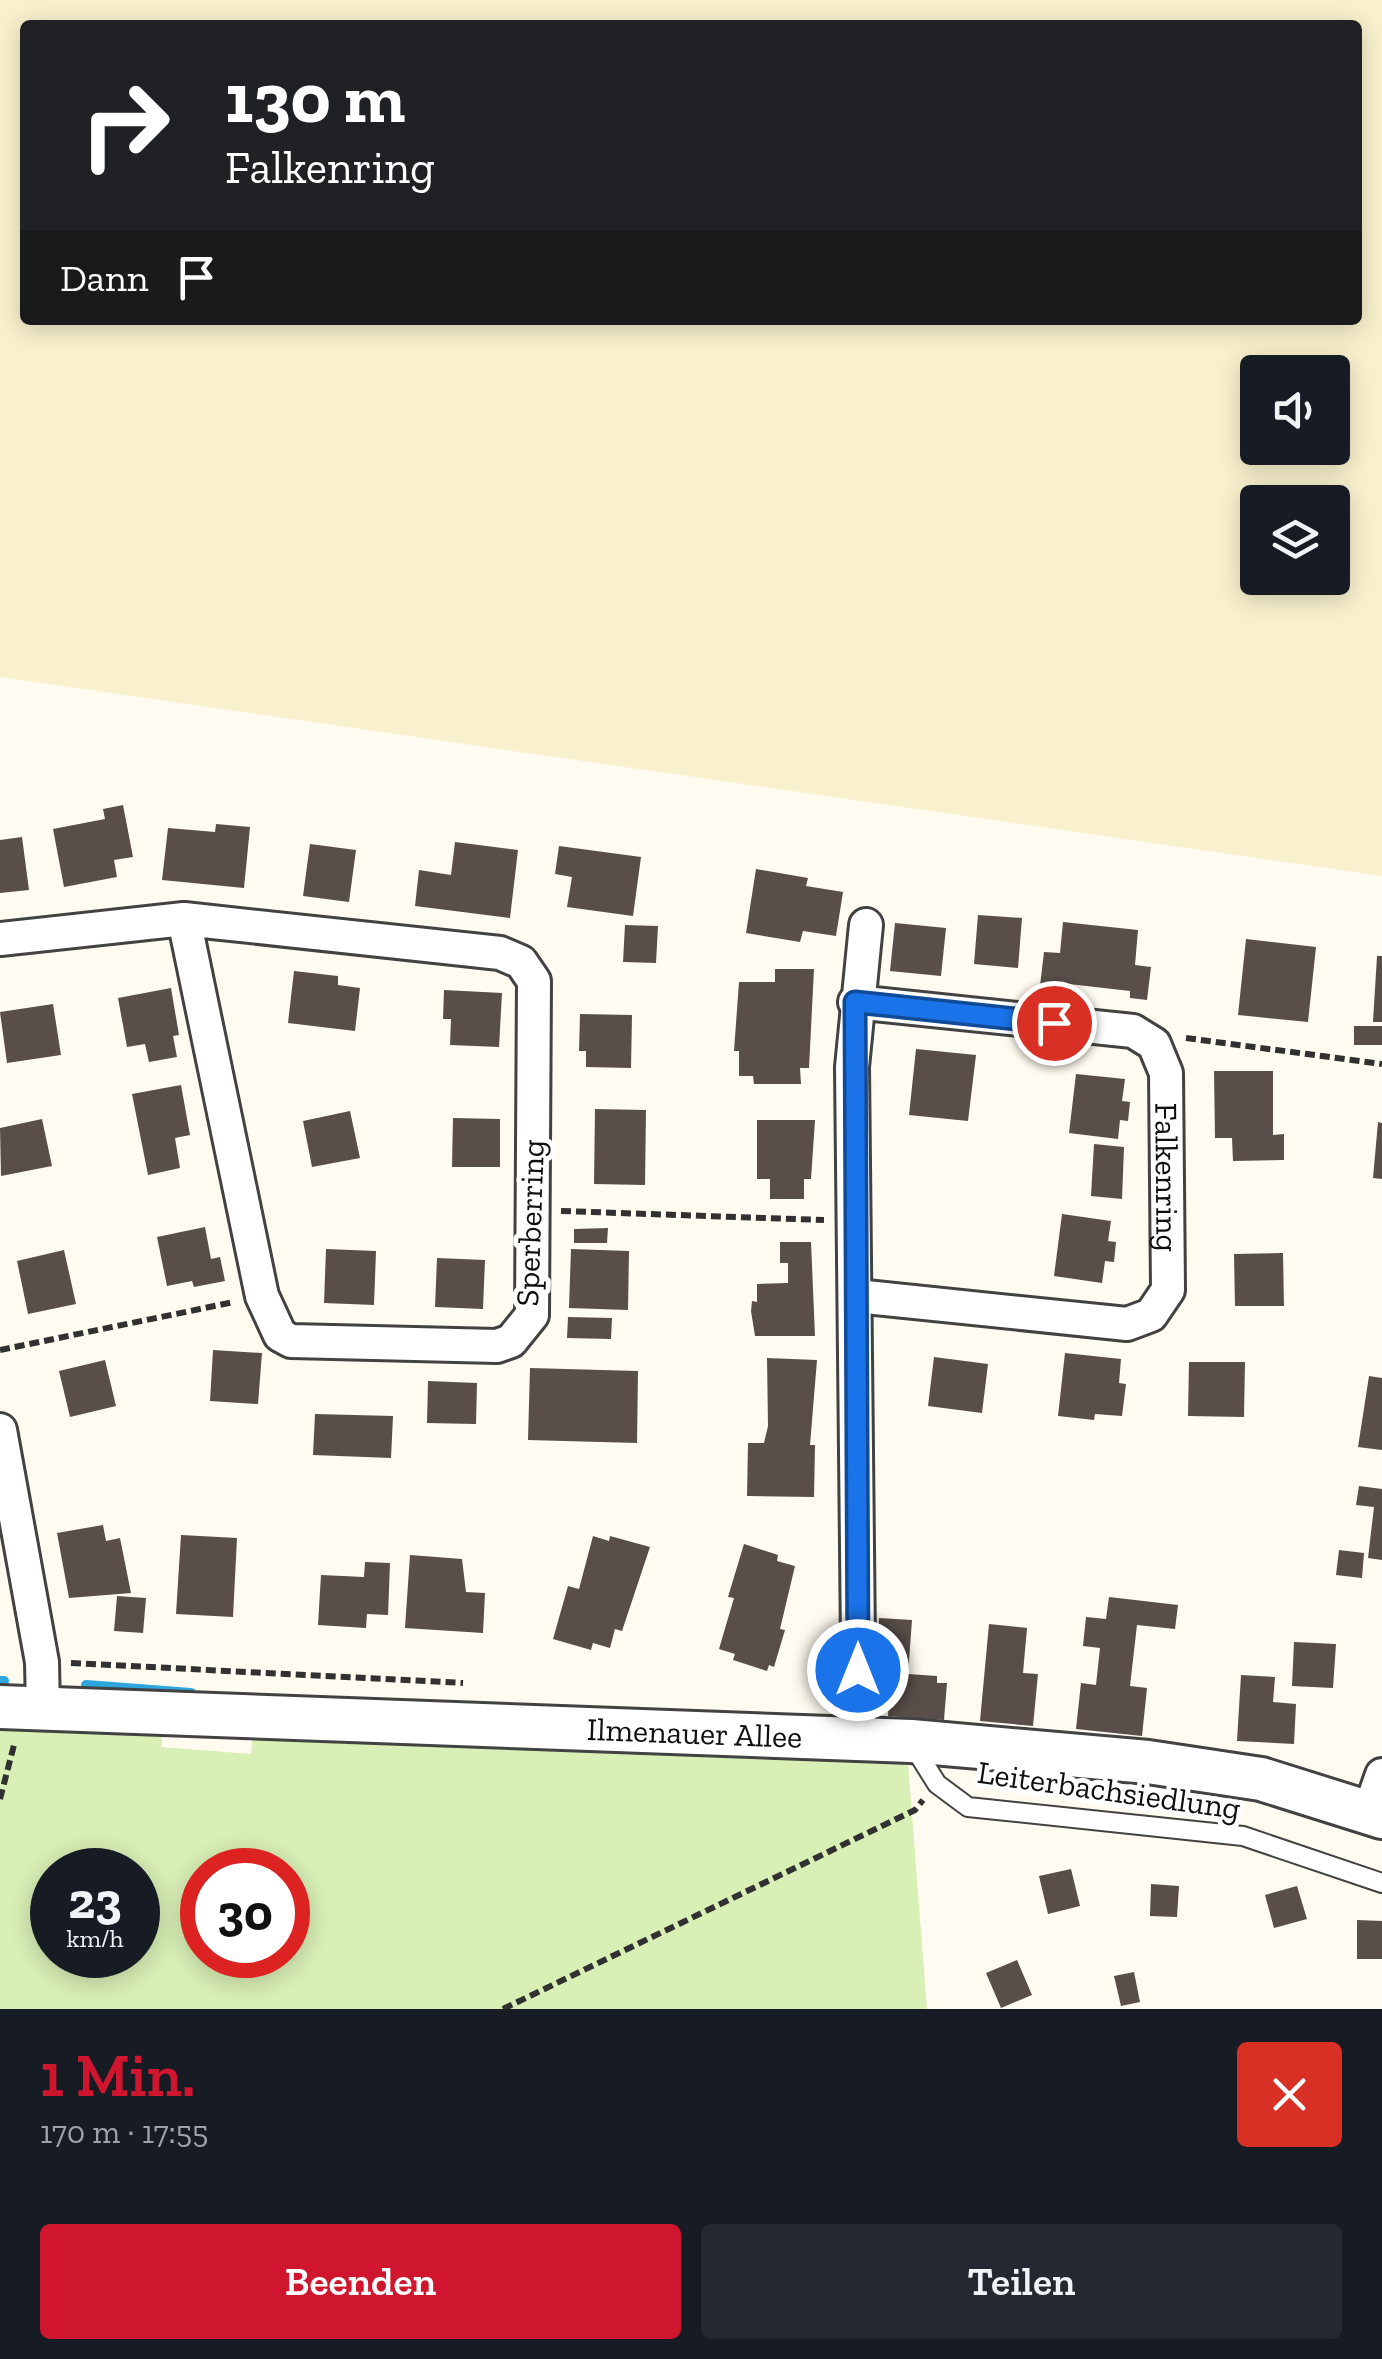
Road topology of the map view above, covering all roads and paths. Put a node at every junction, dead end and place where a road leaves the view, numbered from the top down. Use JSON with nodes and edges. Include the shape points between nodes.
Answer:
{"nodes":[{"id":1,"x":184,"y":919,"type":"junction"},
{"id":2,"x":866,"y":925,"type":"dead end"},
{"id":3,"x":0,"y":939,"type":"edge"},
{"id":4,"x":855,"y":1002,"type":"junction"},
{"id":5,"x":1170,"y":1036,"type":"dead end"},
{"id":6,"x":1382,"y":1064,"type":"edge"},
{"id":7,"x":532,"y":1210,"type":"junction"},
{"id":8,"x":855,"y":1221,"type":"junction"},
{"id":9,"x":262,"y":1296,"type":"junction"},
{"id":10,"x":856,"y":1296,"type":"junction"},
{"id":11,"x":0,"y":1350,"type":"edge"},
{"id":12,"x":0,"y":1430,"type":"edge"},
{"id":13,"x":0,"y":1707,"type":"edge"},
{"id":14,"x":43,"y":1709,"type":"junction"},
{"id":15,"x":859,"y":1739,"type":"junction"},
{"id":16,"x":910,"y":1741,"type":"junction"},
{"id":17,"x":937,"y":1784,"type":"junction"},
{"id":18,"x":0,"y":1798,"type":"edge"},
{"id":19,"x":1378,"y":1801,"type":"edge"},
{"id":20,"x":1382,"y":1883,"type":"edge"},
{"id":21,"x":503,"y":2009,"type":"edge"}],
"edges":[{"from":1,"to":3,"type":"street","name":"Sperberring"},
{"from":1,"to":7,"type":"street","name":"Sperberring","via":[[500,952],[521,962],[534,980]]},
{"from":1,"to":9,"type":"street","name":"Sperberring"},
{"from":2,"to":4,"type":"street"},
{"from":4,"to":8,"type":"street"},
{"from":4,"to":10,"type":"street","name":"Falkenring","via":[[1133,1031],[1154,1044],[1166,1073],[1168,1290],[1151,1315],[1127,1324]]},
{"from":5,"to":6,"type":"path"},
{"from":7,"to":8,"type":"path"},
{"from":7,"to":9,"type":"street","name":"Sperberring","via":[[532,1315],[511,1341],[497,1346],[291,1340],[280,1334]]},
{"from":8,"to":10,"type":"street"},
{"from":9,"to":11,"type":"path"},
{"from":10,"to":15,"type":"street"},
{"from":12,"to":14,"type":"street","via":[[42,1662]]},
{"from":13,"to":14,"type":"street","name":"Ilmenauer Allee"},
{"from":14,"to":15,"type":"street","name":"Ilmenauer Allee"},
{"from":14,"to":18,"type":"path","via":[[14,1743]]},
{"from":15,"to":16,"type":"street","name":"Ilmenauer Allee"},
{"from":16,"to":17,"type":"lane","name":"Leiterbachsiedlung"},
{"from":16,"to":19,"type":"street","name":"Ilmenauer Allee","via":[[1148,1762]]},
{"from":17,"to":20,"type":"lane","name":"Leiterbachsiedlung","via":[[968,1808],[1244,1836]]},
{"from":17,"to":21,"type":"path","via":[[915,1810]]}]}
